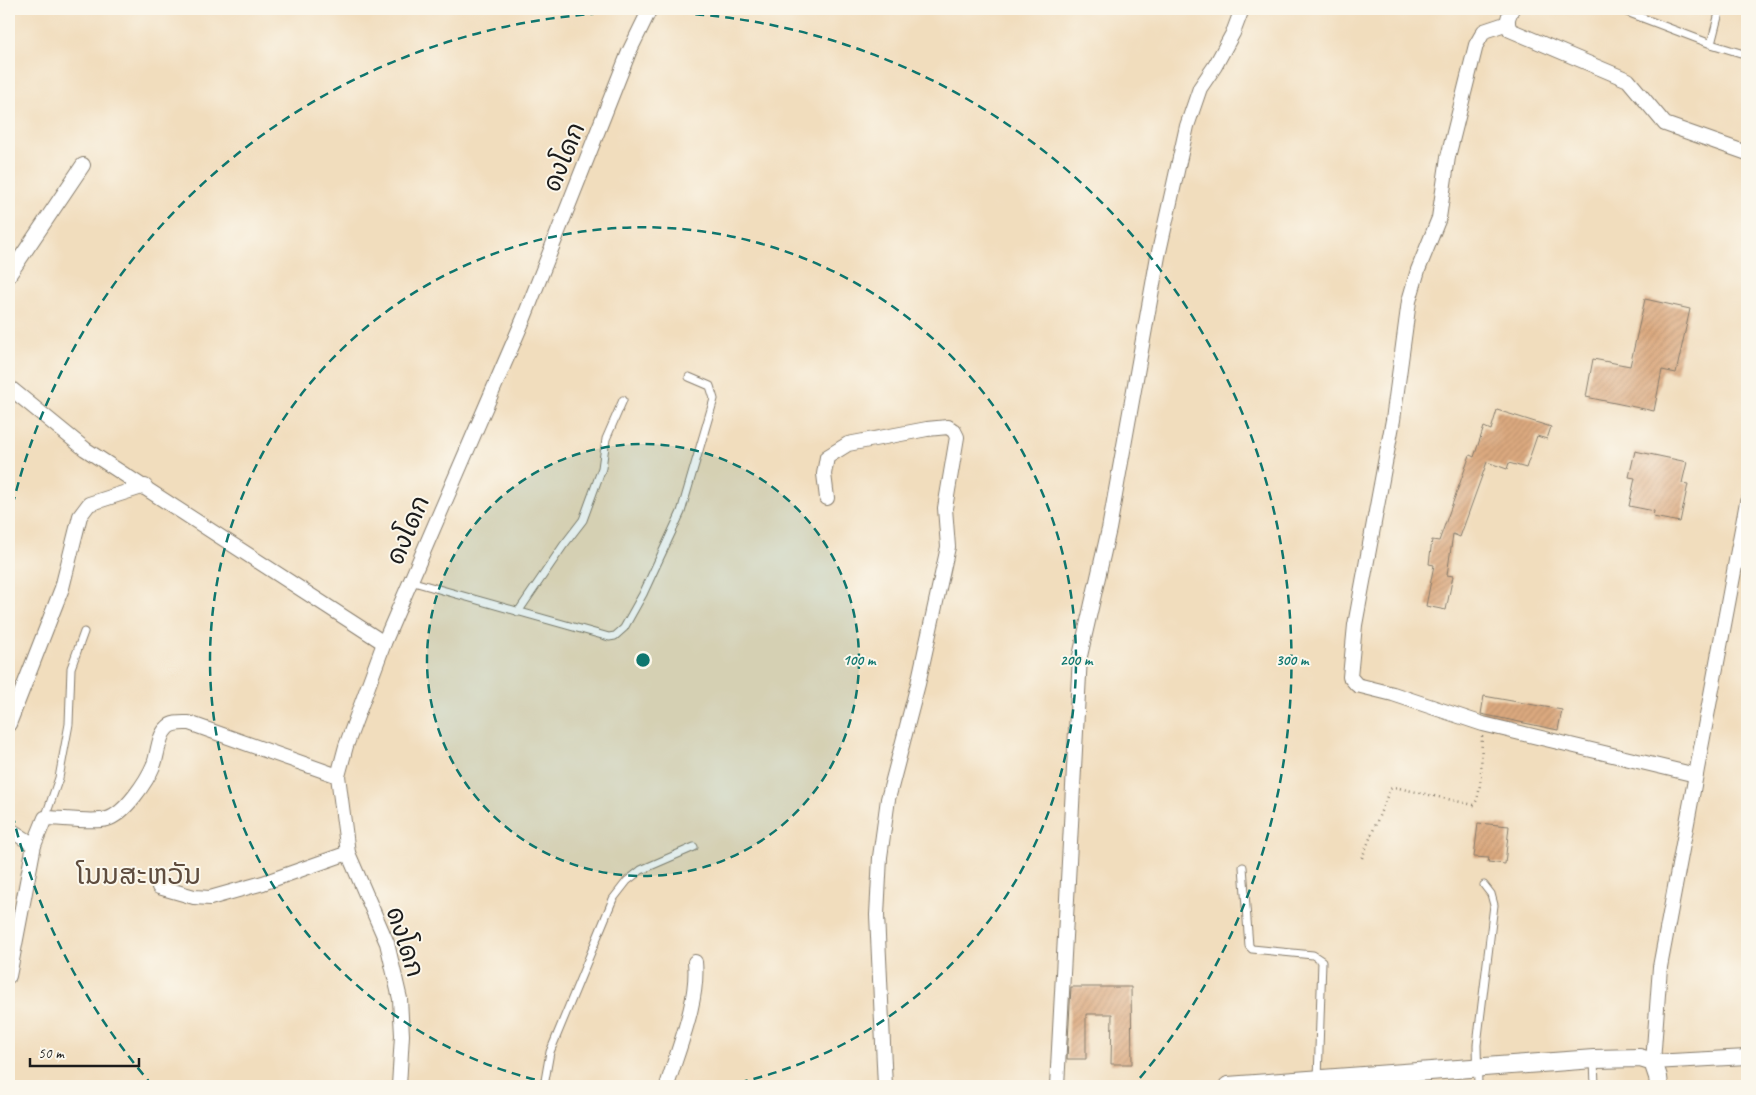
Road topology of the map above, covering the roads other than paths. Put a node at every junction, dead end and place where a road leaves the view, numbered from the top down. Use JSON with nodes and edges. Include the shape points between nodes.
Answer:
{"nodes":[{"id":1,"x":650,"y":9,"type":"edge"},
{"id":2,"x":1242,"y":9,"type":"edge"},
{"id":3,"x":1512,"y":9,"type":"edge"},
{"id":4,"x":1619,"y":9,"type":"edge"},
{"id":5,"x":1720,"y":9,"type":"edge"},
{"id":6,"x":1508,"y":23,"type":"junction"},
{"id":7,"x":1711,"y":44,"type":"junction"},
{"id":8,"x":1747,"y":54,"type":"edge"},
{"id":9,"x":1747,"y":153,"type":"edge"},
{"id":10,"x":83,"y":165,"type":"dead end"},
{"id":11,"x":9,"y":274,"type":"edge"},
{"id":12,"x":689,"y":377,"type":"dead end"},
{"id":13,"x":9,"y":387,"type":"edge"},
{"id":14,"x":623,"y":400,"type":"dead end"},
{"id":15,"x":145,"y":486,"type":"junction"},
{"id":16,"x":827,"y":498,"type":"dead end"},
{"id":17,"x":1747,"y":502,"type":"edge"},
{"id":18,"x":410,"y":581,"type":"junction"},
{"id":19,"x":518,"y":612,"type":"junction"},
{"id":20,"x":84,"y":632,"type":"dead end"},
{"id":21,"x":384,"y":643,"type":"junction"},
{"id":22,"x":9,"y":724,"type":"edge"},
{"id":23,"x":1696,"y":775,"type":"junction"},
{"id":24,"x":338,"y":776,"type":"junction"},
{"id":25,"x":45,"y":818,"type":"junction"},
{"id":26,"x":9,"y":829,"type":"edge"},
{"id":27,"x":34,"y":845,"type":"junction"},
{"id":28,"x":694,"y":847,"type":"dead end"},
{"id":29,"x":348,"y":853,"type":"junction"},
{"id":30,"x":1244,"y":867,"type":"dead end"},
{"id":31,"x":1484,"y":885,"type":"dead end"},
{"id":32,"x":159,"y":887,"type":"dead end"},
{"id":33,"x":694,"y":962,"type":"dead end"},
{"id":34,"x":9,"y":976,"type":"edge"},
{"id":35,"x":1747,"y":1057,"type":"edge"},
{"id":36,"x":1594,"y":1059,"type":"junction"},
{"id":37,"x":1653,"y":1062,"type":"junction"},
{"id":38,"x":1478,"y":1068,"type":"junction"},
{"id":39,"x":1318,"y":1080,"type":"junction"},
{"id":40,"x":399,"y":1086,"type":"edge"},
{"id":41,"x":544,"y":1086,"type":"edge"},
{"id":42,"x":667,"y":1086,"type":"edge"},
{"id":43,"x":885,"y":1086,"type":"edge"},
{"id":44,"x":1057,"y":1086,"type":"edge"},
{"id":45,"x":1228,"y":1086,"type":"edge"},
{"id":46,"x":1240,"y":1086,"type":"edge"},
{"id":47,"x":1478,"y":1086,"type":"edge"},
{"id":48,"x":1595,"y":1086,"type":"edge"},
{"id":49,"x":1659,"y":1086,"type":"edge"}],
"edges":[{"from":1,"to":18,"type":"street","name":"ดงโดก","via":[[629,52],[520,327]]},
{"from":2,"to":44,"type":"street","via":[[1233,34],[1200,88],[1187,126],[1158,256],[1109,529],[1080,656]]},
{"from":3,"to":6,"type":"street"},
{"from":4,"to":7,"type":"lane"},
{"from":5,"to":7,"type":"lane"},
{"from":6,"to":9,"type":"street","via":[[1510,30],[1628,80],[1665,124]]},
{"from":6,"to":23,"type":"street","via":[[1484,31],[1476,45],[1448,157],[1439,218],[1409,301],[1393,420],[1356,625],[1350,673],[1352,682],[1483,724]]},
{"from":7,"to":8,"type":"lane"},
{"from":10,"to":11,"type":"street"},
{"from":12,"to":19,"type":"lane","via":[[710,386],[714,399],[712,407],[681,512],[624,628],[609,637]]},
{"from":13,"to":15,"type":"street","via":[[85,449]]},
{"from":14,"to":19,"type":"lane","via":[[606,439],[602,468],[584,520]]},
{"from":15,"to":21,"type":"street"},
{"from":15,"to":22,"type":"street","via":[[89,504],[80,516],[62,588]]},
{"from":16,"to":43,"type":"street","via":[[824,474],[827,457],[848,444],[927,429],[948,427],[954,431],[956,438],[945,508],[948,547],[918,684],[888,799],[880,857],[877,914]]},
{"from":17,"to":23,"type":"street"},
{"from":18,"to":19,"type":"lane"},
{"from":18,"to":21,"type":"street","name":"ดงโดก"},
{"from":20,"to":25,"type":"lane","via":[[71,668],[69,724],[58,778]]},
{"from":21,"to":24,"type":"street","name":"ดงโดก"},
{"from":23,"to":37,"type":"street","via":[[1660,967]]},
{"from":24,"to":25,"type":"street","via":[[189,723],[175,724],[162,735],[144,786],[108,819]]},
{"from":24,"to":29,"type":"street","name":"ดงโดก"},
{"from":25,"to":27,"type":"street"},
{"from":26,"to":27,"type":"street"},
{"from":27,"to":34,"type":"street"},
{"from":28,"to":41,"type":"lane","via":[[641,870],[627,881],[614,899],[550,1052]]},
{"from":29,"to":32,"type":"street","via":[[210,898]]},
{"from":29,"to":40,"type":"street","name":"ดงโดก","via":[[387,943],[398,989],[402,1035]]},
{"from":30,"to":39,"type":"lane","via":[[1249,946],[1252,950],[1313,955],[1322,961]]},
{"from":31,"to":38,"type":"lane","via":[[1492,894],[1494,905],[1477,1045]]},
{"from":33,"to":42,"type":"street","via":[[696,979],[692,999]]},
{"from":35,"to":37,"type":"street"},
{"from":36,"to":37,"type":"street","via":[[1640,1058]]},
{"from":36,"to":38,"type":"street"},
{"from":36,"to":48,"type":"lane"},
{"from":37,"to":49,"type":"street"},
{"from":38,"to":39,"type":"street"},
{"from":38,"to":47,"type":"lane"},
{"from":39,"to":46,"type":"street"},
{"from":45,"to":46,"type":"street"}]}
